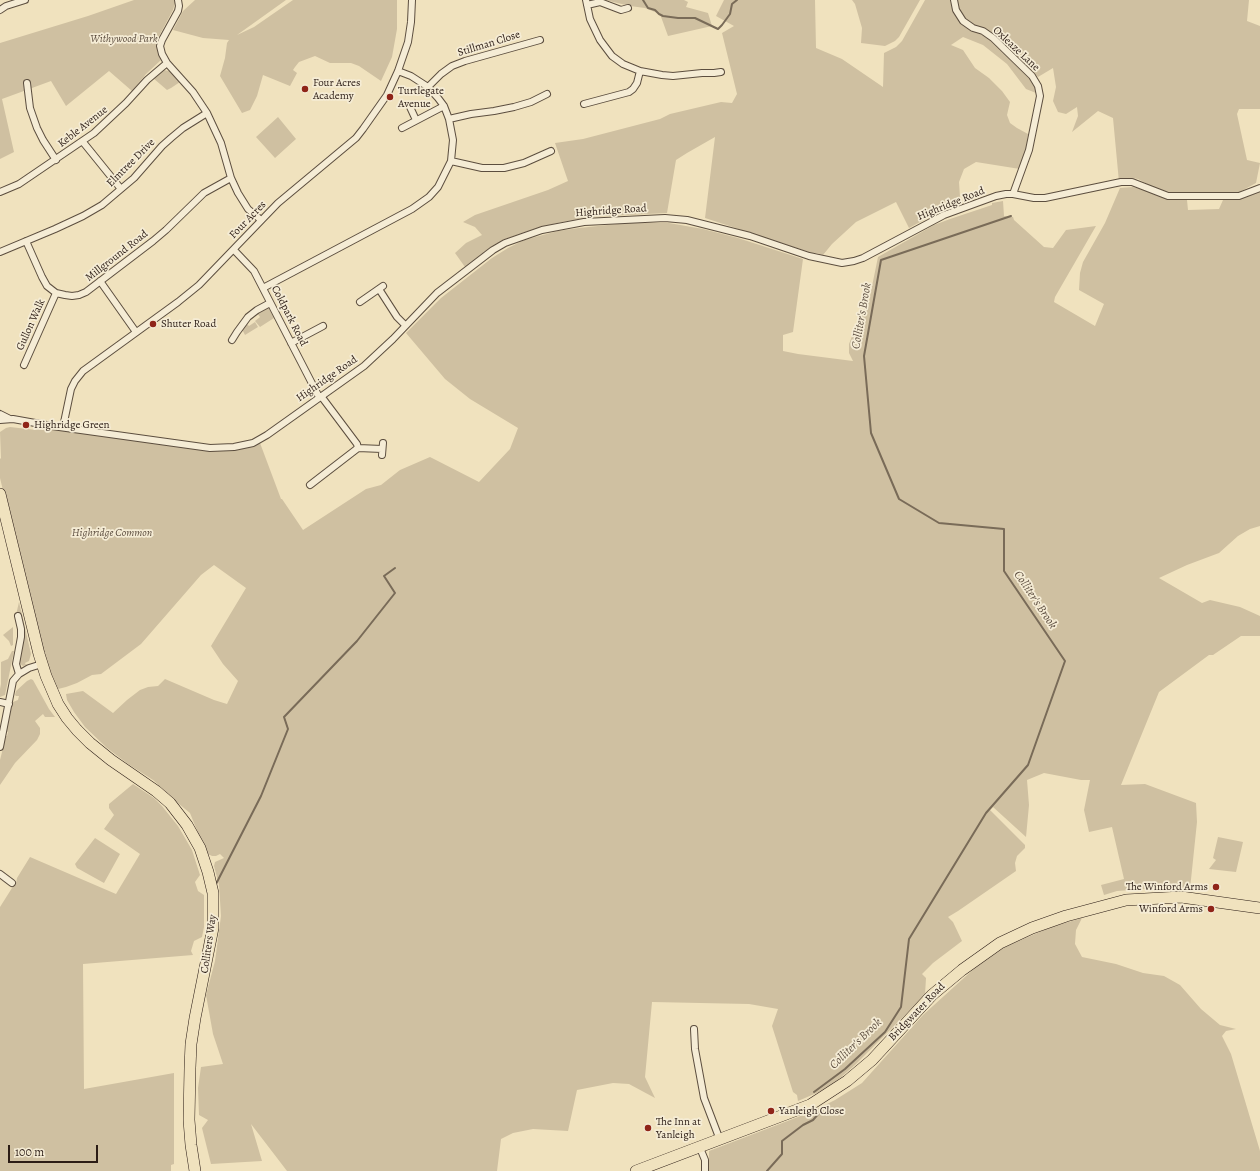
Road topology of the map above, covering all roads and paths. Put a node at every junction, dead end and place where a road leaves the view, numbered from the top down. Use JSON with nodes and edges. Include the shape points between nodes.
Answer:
{"nodes":[{"id":1,"x":25,"y":0,"type":"edge"},
{"id":2,"x":178,"y":0,"type":"edge"},
{"id":3,"x":412,"y":0,"type":"edge"},
{"id":4,"x":954,"y":0,"type":"edge"},
{"id":5,"x":586,"y":2,"type":"edge"},
{"id":6,"x":628,"y":8,"type":"dead end"},
{"id":7,"x":0,"y":10,"type":"edge"},
{"id":8,"x":540,"y":40,"type":"dead end"},
{"id":9,"x":167,"y":63,"type":"junction"},
{"id":10,"x":398,"y":71,"type":"junction"},
{"id":11,"x":640,"y":71,"type":"junction"},
{"id":12,"x":721,"y":72,"type":"dead end"},
{"id":13,"x":27,"y":83,"type":"dead end"},
{"id":14,"x":428,"y":87,"type":"junction"},
{"id":15,"x":547,"y":94,"type":"dead end"},
{"id":16,"x":531,"y":102,"type":"junction"},
{"id":17,"x":584,"y":104,"type":"dead end"},
{"id":18,"x":444,"y":106,"type":"junction"},
{"id":19,"x":410,"y":107,"type":"dead end"},
{"id":20,"x":533,"y":108,"type":"dead end"},
{"id":21,"x":207,"y":113,"type":"junction"},
{"id":22,"x":449,"y":119,"type":"junction"},
{"id":23,"x":416,"y":120,"type":"junction"},
{"id":24,"x":402,"y":128,"type":"dead end"},
{"id":25,"x":82,"y":142,"type":"junction"},
{"id":26,"x":551,"y":151,"type":"dead end"},
{"id":27,"x":56,"y":160,"type":"junction"},
{"id":28,"x":451,"y":161,"type":"junction"},
{"id":29,"x":231,"y":178,"type":"junction"},
{"id":30,"x":1260,"y":188,"type":"edge"},
{"id":31,"x":121,"y":189,"type":"junction"},
{"id":32,"x":0,"y":192,"type":"edge"},
{"id":33,"x":1014,"y":194,"type":"junction"},
{"id":34,"x":261,"y":220,"type":"junction"},
{"id":35,"x":26,"y":241,"type":"junction"},
{"id":36,"x":234,"y":250,"type":"junction"},
{"id":37,"x":0,"y":252,"type":"edge"},
{"id":38,"x":100,"y":281,"type":"junction"},
{"id":39,"x":263,"y":288,"type":"junction"},
{"id":40,"x":56,"y":293,"type":"junction"},
{"id":41,"x":360,"y":302,"type":"dead end"},
{"id":42,"x":270,"y":303,"type":"junction"},
{"id":43,"x":405,"y":325,"type":"junction"},
{"id":44,"x":323,"y":326,"type":"dead end"},
{"id":45,"x":136,"y":332,"type":"junction"},
{"id":46,"x":232,"y":340,"type":"dead end"},
{"id":47,"x":291,"y":344,"type":"junction"},
{"id":48,"x":24,"y":365,"type":"dead end"},
{"id":49,"x":320,"y":397,"type":"junction"},
{"id":50,"x":0,"y":414,"type":"edge"},
{"id":51,"x":12,"y":419,"type":"junction"},
{"id":52,"x":0,"y":420,"type":"edge"},
{"id":53,"x":0,"y":426,"type":"edge"},
{"id":54,"x":63,"y":427,"type":"junction"},
{"id":55,"x":358,"y":448,"type":"junction"},
{"id":56,"x":382,"y":449,"type":"dead end"},
{"id":57,"x":310,"y":485,"type":"dead end"},
{"id":58,"x":0,"y":494,"type":"edge"},
{"id":59,"x":18,"y":616,"type":"dead end"},
{"id":60,"x":42,"y":664,"type":"junction"},
{"id":61,"x":19,"y":674,"type":"junction"},
{"id":62,"x":17,"y":698,"type":"dead end"},
{"id":63,"x":9,"y":701,"type":"junction"},
{"id":64,"x":0,"y":702,"type":"edge"},
{"id":65,"x":0,"y":747,"type":"edge"},
{"id":66,"x":0,"y":874,"type":"edge"},
{"id":67,"x":12,"y":883,"type":"dead end"},
{"id":68,"x":1260,"y":908,"type":"edge"},
{"id":69,"x":694,"y":1029,"type":"dead end"},
{"id":70,"x":720,"y":1140,"type":"junction"},
{"id":71,"x":700,"y":1148,"type":"junction"},
{"id":72,"x":195,"y":1171,"type":"edge"},
{"id":73,"x":636,"y":1171,"type":"edge"},
{"id":74,"x":705,"y":1171,"type":"edge"}],
"edges":[{"from":1,"to":7,"type":"street"},
{"from":2,"to":9,"type":"street","via":[[178,11],[160,46]]},
{"from":3,"to":10,"type":"street","name":"Four Acres","via":[[408,42]]},
{"from":4,"to":33,"type":"street","name":"Oxleaze Lane","via":[[956,10],[963,21],[993,38],[1032,76],[1038,86],[1040,96],[1029,150]]},
{"from":5,"to":6,"type":"street","via":[[600,2],[619,9]]},
{"from":5,"to":11,"type":"street","via":[[590,19],[605,48],[618,60]]},
{"from":8,"to":14,"type":"street","name":"Stillman Close","via":[[452,66]]},
{"from":9,"to":21,"type":"street","via":[[193,92]]},
{"from":9,"to":25,"type":"street","name":"Keble Avenue","via":[[147,80],[108,122]]},
{"from":10,"to":14,"type":"street"},
{"from":10,"to":34,"type":"street","name":"Four Acres","via":[[379,108],[356,138]]},
{"from":11,"to":12,"type":"street","via":[[673,76]]},
{"from":11,"to":17,"type":"street","via":[[637,83],[629,92]]},
{"from":13,"to":27,"type":"street","via":[[30,108],[37,128]]},
{"from":14,"to":18,"type":"street"},
{"from":15,"to":16,"type":"street"},
{"from":16,"to":20,"type":"street"},
{"from":16,"to":22,"type":"street"},
{"from":18,"to":22,"type":"street"},
{"from":18,"to":23,"type":"street"},
{"from":19,"to":23,"type":"street"},
{"from":21,"to":29,"type":"street","via":[[221,143]]},
{"from":21,"to":31,"type":"street","name":"Elmtree Drive","via":[[171,138]]},
{"from":22,"to":28,"type":"street","via":[[453,140]]},
{"from":23,"to":24,"type":"street"},
{"from":25,"to":27,"type":"street","name":"Keble Avenue"},
{"from":25,"to":31,"type":"street"},
{"from":26,"to":28,"type":"street","via":[[524,163],[504,168],[482,168]]},
{"from":27,"to":32,"type":"street","name":"Keble Avenue","via":[[19,184]]},
{"from":28,"to":39,"type":"street","via":[[438,187],[422,203]]},
{"from":29,"to":34,"type":"street","via":[[242,202]]},
{"from":29,"to":38,"type":"street","name":"Millground Road","via":[[204,193],[166,230]]},
{"from":30,"to":33,"type":"street","name":"Highridge Road","via":[[1240,196],[1168,196],[1132,182],[1121,182],[1045,198]]},
{"from":31,"to":35,"type":"street","name":"Elmtree Drive","via":[[102,205],[83,216]]},
{"from":33,"to":43,"type":"street","name":"Highridge Road","via":[[996,196],[944,216],[863,258],[842,263],[809,256],[750,236],[672,218],[584,222],[542,230],[493,250],[437,293]]},
{"from":34,"to":36,"type":"street","name":"Four Acres"},
{"from":35,"to":37,"type":"street","name":"Elmtree Drive"},
{"from":35,"to":40,"type":"street","via":[[44,282]]},
{"from":36,"to":39,"type":"street","name":"Coldpark Road","via":[[254,271]]},
{"from":36,"to":45,"type":"street","name":"Four Acres","via":[[199,285]]},
{"from":38,"to":40,"type":"street","name":"Millground Road","via":[[79,295]]},
{"from":38,"to":45,"type":"street"},
{"from":39,"to":42,"type":"street","name":"Coldpark Road"},
{"from":40,"to":48,"type":"street","name":"Gullon Walk"},
{"from":41,"to":43,"type":"street","via":[[381,288],[397,317]]},
{"from":42,"to":46,"type":"street","via":[[248,318]]},
{"from":42,"to":47,"type":"street","name":"Coldpark Road"},
{"from":43,"to":49,"type":"street","name":"Highridge Road","via":[[364,366]]},
{"from":44,"to":47,"type":"street"},
{"from":45,"to":54,"type":"street","name":"Four Acres","via":[[79,375],[71,389]]},
{"from":47,"to":49,"type":"street","name":"Coldpark Road"},
{"from":49,"to":54,"type":"street","name":"Highridge Road","via":[[261,439],[234,447],[202,447]]},
{"from":49,"to":55,"type":"street","name":"Coldpark Road"},
{"from":50,"to":51,"type":"street","name":"Highridge Road"},
{"from":51,"to":52,"type":"street","name":"Highridge Road"},
{"from":51,"to":53,"type":"street"},
{"from":51,"to":54,"type":"street","name":"Highridge Road"},
{"from":55,"to":56,"type":"street"},
{"from":55,"to":57,"type":"street"},
{"from":58,"to":60,"type":"highway"},
{"from":59,"to":61,"type":"street","via":[[21,637],[16,664]]},
{"from":60,"to":61,"type":"street"},
{"from":60,"to":72,"type":"highway","name":"Colliters Way","via":[[58,704],[77,730],[111,760],[170,803],[187,825],[200,848],[211,883],[214,902],[213,928],[191,1044],[190,1128]]},
{"from":61,"to":63,"type":"street","via":[[13,681]]},
{"from":62,"to":63,"type":"street"},
{"from":63,"to":64,"type":"street"},
{"from":63,"to":65,"type":"street"},
{"from":66,"to":67,"type":"street"},
{"from":68,"to":70,"type":"highway","name":"Bridgwater Road","via":[[1181,897],[1126,900],[1032,928],[1000,943],[962,970],[932,995],[872,1060],[847,1082],[810,1105]]},
{"from":69,"to":70,"type":"street","via":[[694,1049],[704,1098]]},
{"from":70,"to":71,"type":"highway","name":"Bridgwater Road"},
{"from":71,"to":73,"type":"highway","name":"Bridgwater Road"},
{"from":71,"to":74,"type":"street"}]}
